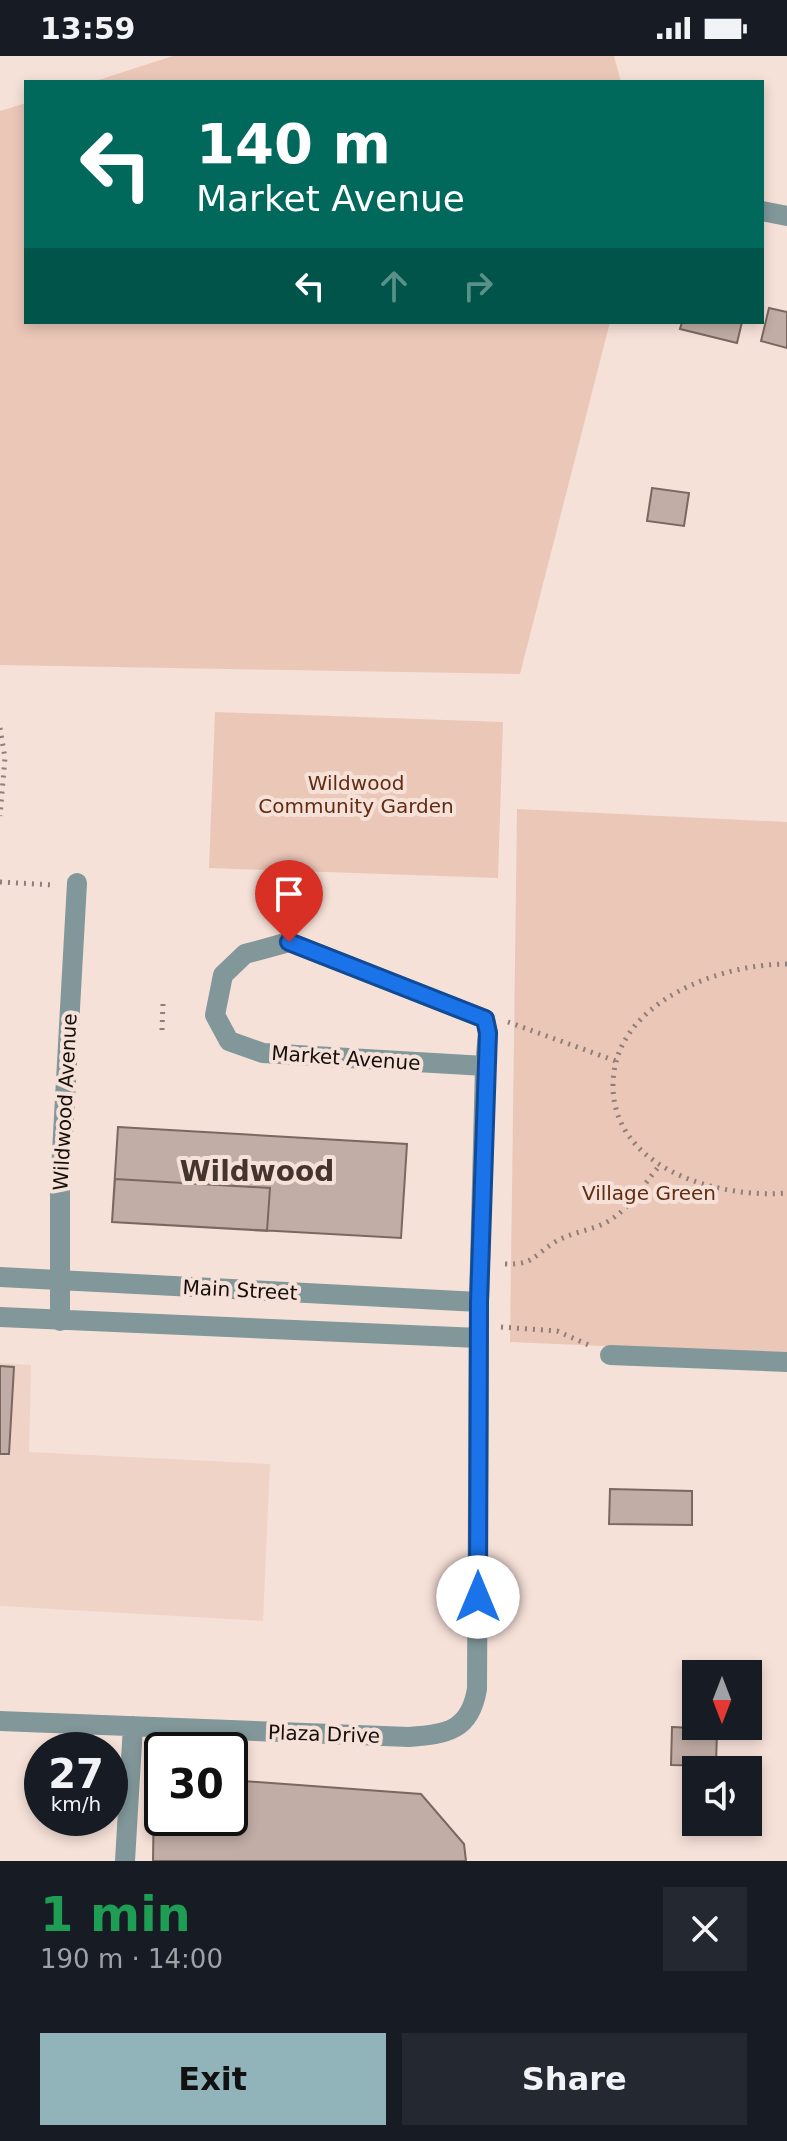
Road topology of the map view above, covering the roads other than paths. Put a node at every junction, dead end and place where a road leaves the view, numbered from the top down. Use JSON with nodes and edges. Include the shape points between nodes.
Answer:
{"nodes":[{"id":1,"x":764,"y":211,"type":"edge"},
{"id":2,"x":787,"y":216,"type":"edge"},
{"id":3,"x":77,"y":883,"type":"dead end"},
{"id":4,"x":485,"y":1066,"type":"junction"},
{"id":5,"x":0,"y":1277,"type":"edge"},
{"id":6,"x":59,"y":1280,"type":"junction"},
{"id":7,"x":479,"y":1302,"type":"junction"},
{"id":8,"x":0,"y":1317,"type":"edge"},
{"id":9,"x":60,"y":1321,"type":"junction"},
{"id":10,"x":479,"y":1332,"type":"junction"},
{"id":11,"x":610,"y":1355,"type":"road end"},
{"id":12,"x":787,"y":1362,"type":"edge"},
{"id":13,"x":0,"y":1721,"type":"edge"},
{"id":14,"x":133,"y":1726,"type":"junction"},
{"id":15,"x":125,"y":1861,"type":"edge"}],
"edges":[{"from":1,"to":2,"type":"street"},
{"from":3,"to":6,"type":"street","name":"Wildwood Avenue"},
{"from":4,"to":4,"type":"street","name":"Market Avenue","via":[[263,1053],[229,1041],[215,1015],[223,975],[245,954],[289,942],[485,1019]]},
{"from":4,"to":7,"type":"street"},
{"from":5,"to":6,"type":"street","name":"Main Street"},
{"from":6,"to":7,"type":"street","name":"Main Street"},
{"from":6,"to":9,"type":"street","name":"Wildwood Avenue"},
{"from":7,"to":10,"type":"street"},
{"from":8,"to":9,"type":"street","name":"Main Street"},
{"from":9,"to":10,"type":"street","name":"Main Street"},
{"from":10,"to":14,"type":"street","name":"Plaza Drive","via":[[477,1689],[467,1720],[435,1735],[409,1737]]},
{"from":11,"to":12,"type":"street"},
{"from":13,"to":14,"type":"street","name":"Plaza Drive"},
{"from":14,"to":15,"type":"street"}]}
